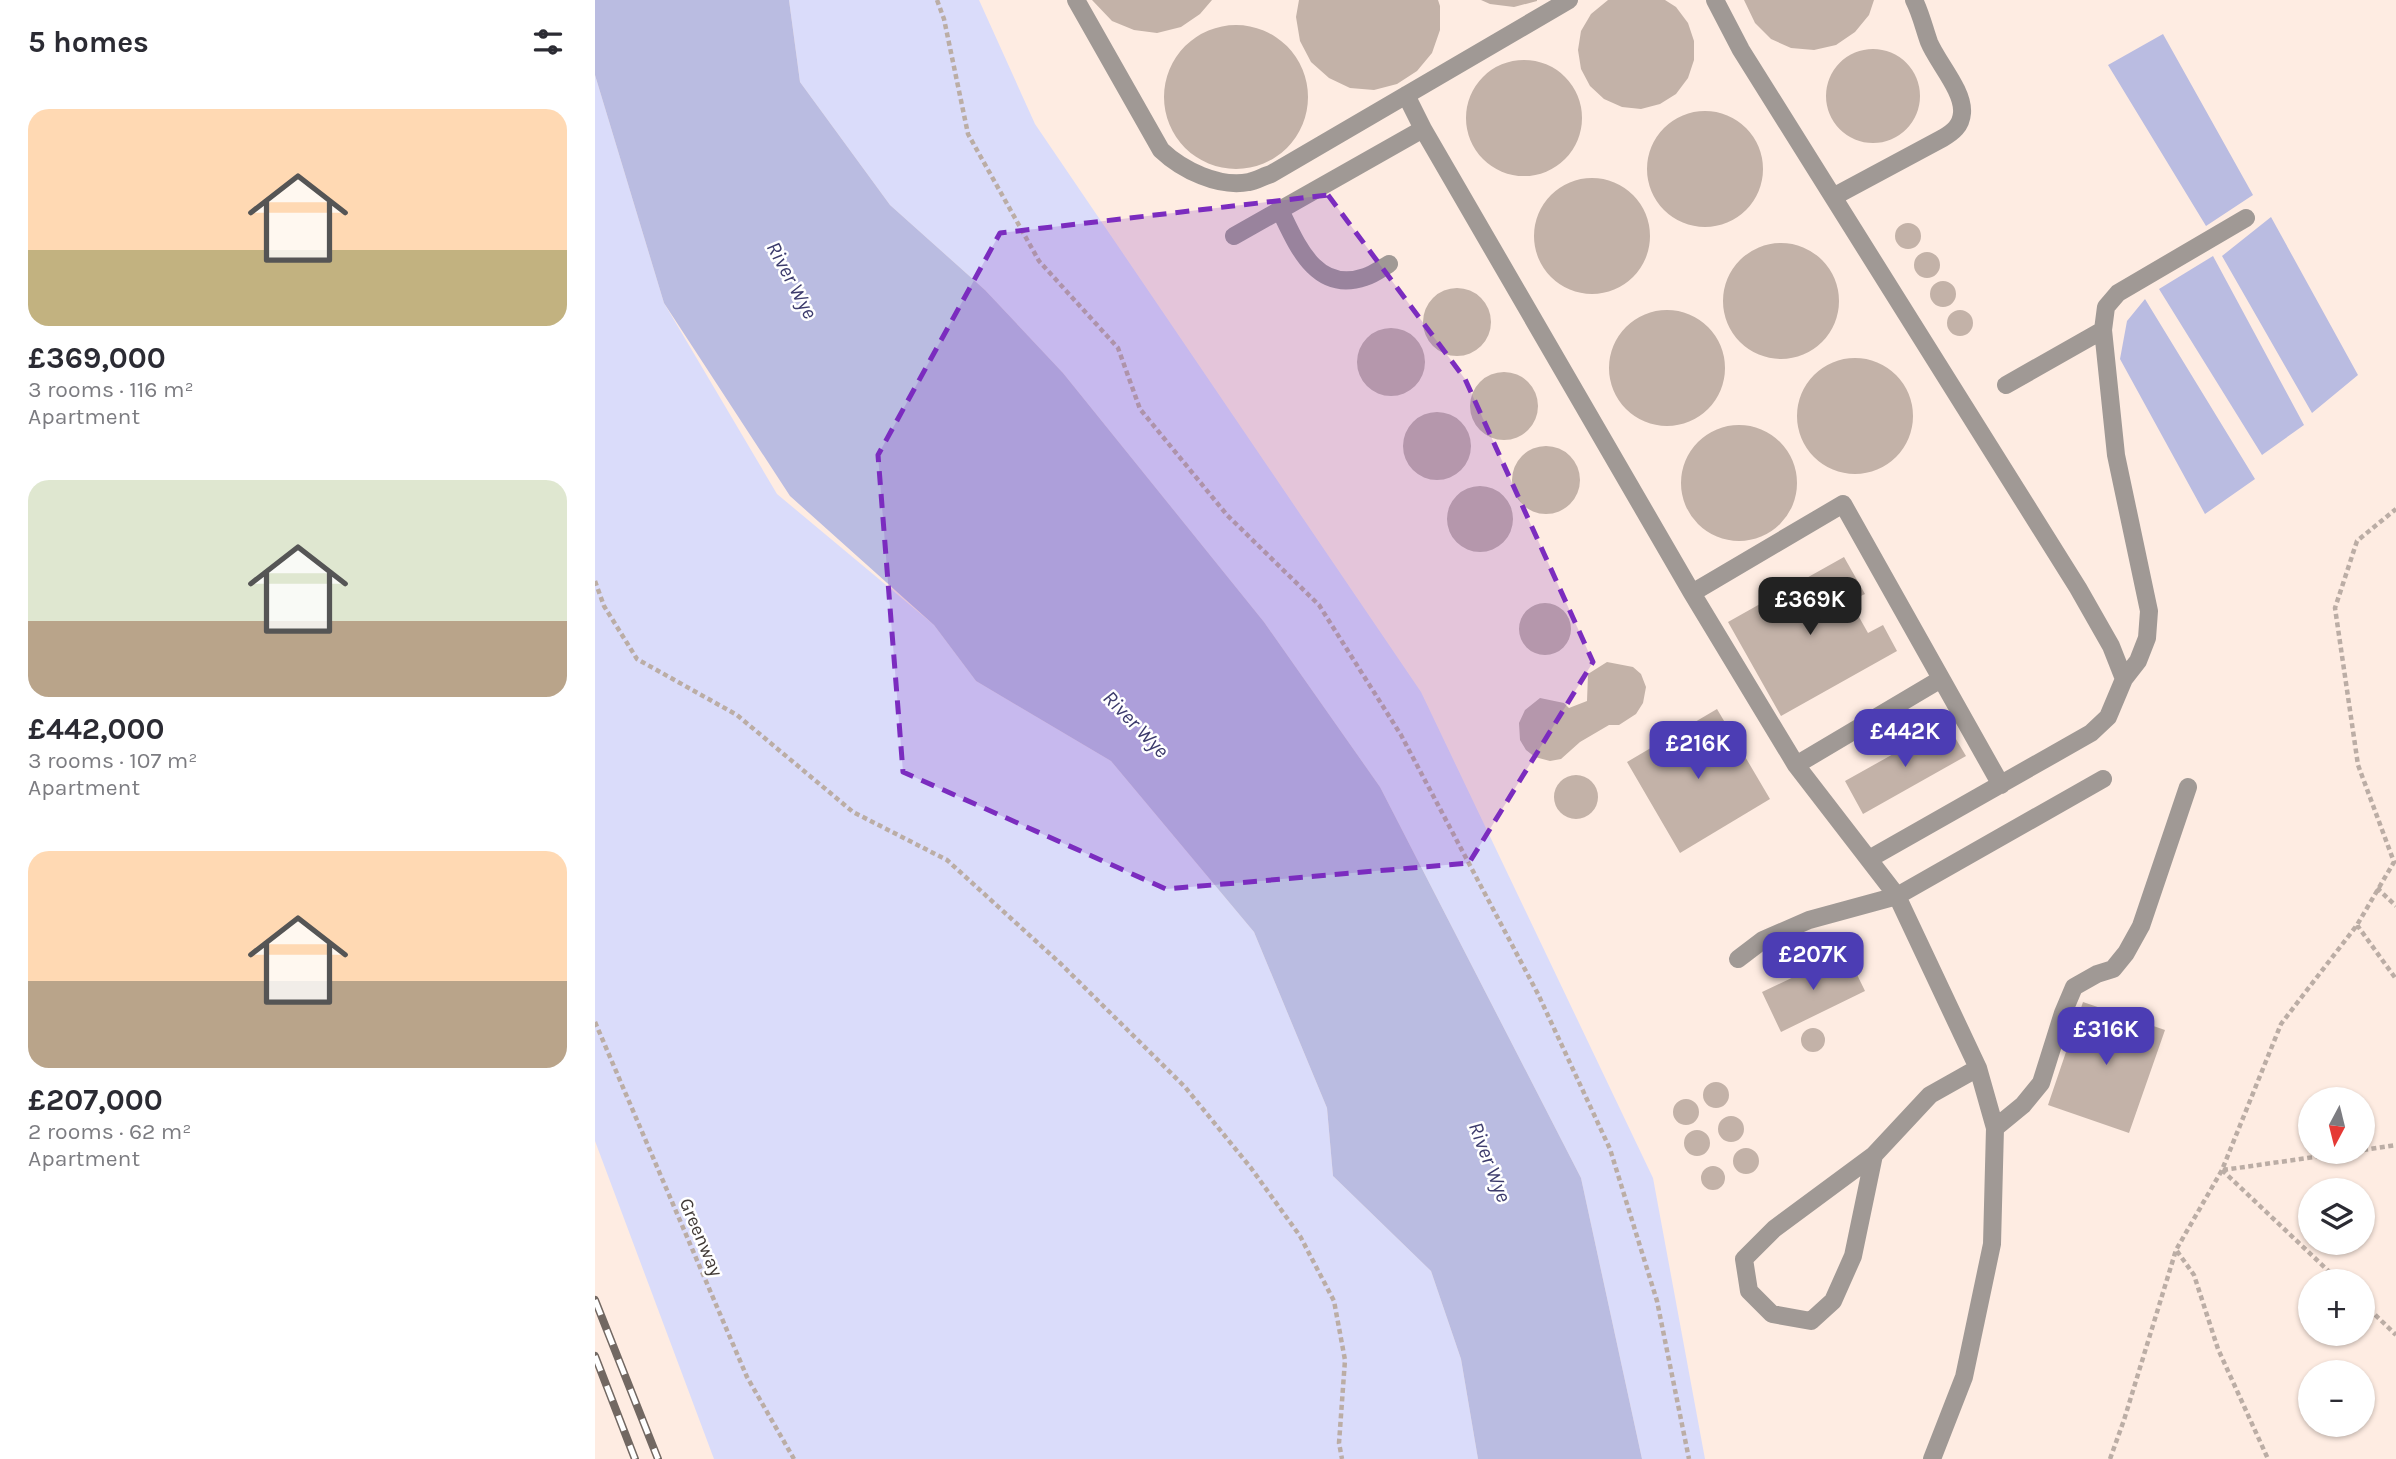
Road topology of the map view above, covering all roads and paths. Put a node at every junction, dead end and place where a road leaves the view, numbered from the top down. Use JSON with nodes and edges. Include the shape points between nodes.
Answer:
{"nodes":[{"id":1,"x":937,"y":0,"type":"edge"},
{"id":2,"x":1076,"y":0,"type":"edge"},
{"id":3,"x":1569,"y":0,"type":"edge"},
{"id":4,"x":1715,"y":0,"type":"edge"},
{"id":5,"x":1914,"y":0,"type":"edge"},
{"id":6,"x":1406,"y":94,"type":"junction"},
{"id":7,"x":1423,"y":130,"type":"junction"},
{"id":8,"x":1833,"y":197,"type":"junction"},
{"id":9,"x":1280,"y":210,"type":"junction"},
{"id":10,"x":2246,"y":218,"type":"dead end"},
{"id":11,"x":1234,"y":236,"type":"dead end"},
{"id":12,"x":1389,"y":264,"type":"dead end"},
{"id":13,"x":2103,"y":330,"type":"junction"},
{"id":14,"x":2006,"y":385,"type":"dead end"},
{"id":15,"x":2396,"y":509,"type":"edge"},
{"id":16,"x":595,"y":581,"type":"edge"},
{"id":17,"x":1692,"y":593,"type":"junction"},
{"id":18,"x":1941,"y":679,"type":"junction"},
{"id":19,"x":2124,"y":679,"type":"junction"},
{"id":20,"x":1796,"y":765,"type":"junction"},
{"id":21,"x":2103,"y":779,"type":"dead end"},
{"id":22,"x":2001,"y":785,"type":"junction"},
{"id":23,"x":2187,"y":786,"type":"dead end"},
{"id":24,"x":1869,"y":859,"type":"junction"},
{"id":25,"x":2377,"y":888,"type":"junction"},
{"id":26,"x":1897,"y":896,"type":"junction"},
{"id":27,"x":2396,"y":906,"type":"edge"},
{"id":28,"x":2357,"y":925,"type":"junction"},
{"id":29,"x":1738,"y":959,"type":"dead end"},
{"id":30,"x":2396,"y":979,"type":"edge"},
{"id":31,"x":595,"y":1022,"type":"edge"},
{"id":32,"x":1978,"y":1068,"type":"junction"},
{"id":33,"x":1995,"y":1128,"type":"junction"},
{"id":34,"x":2396,"y":1145,"type":"edge"},
{"id":35,"x":2375,"y":1148,"type":"edge"},
{"id":36,"x":1874,"y":1155,"type":"junction"},
{"id":37,"x":2298,"y":1159,"type":"edge"},
{"id":38,"x":2222,"y":1170,"type":"junction"},
{"id":39,"x":2176,"y":1250,"type":"junction"},
{"id":40,"x":2326,"y":1269,"type":"edge"},
{"id":41,"x":2375,"y":1315,"type":"edge"},
{"id":42,"x":2396,"y":1335,"type":"edge"},
{"id":43,"x":794,"y":1459,"type":"edge"},
{"id":44,"x":1342,"y":1459,"type":"edge"},
{"id":45,"x":1689,"y":1459,"type":"edge"},
{"id":46,"x":1931,"y":1459,"type":"edge"},
{"id":47,"x":2110,"y":1459,"type":"edge"},
{"id":48,"x":2268,"y":1459,"type":"edge"}],
"edges":[{"from":1,"to":45,"type":"path","via":[[968,134],[1039,261],[1118,348],[1140,409],[1227,515],[1319,605],[1401,735],[1538,994],[1610,1149],[1657,1301]]},
{"from":2,"to":6,"type":"lane","via":[[1161,150],[1175,164],[1214,178],[1249,182],[1271,174]]},
{"from":3,"to":6,"type":"lane"},
{"from":4,"to":8,"type":"lane"},
{"from":5,"to":8,"type":"lane","via":[[1930,44],[1960,100],[1959,123],[1943,138]]},
{"from":6,"to":7,"type":"lane"},
{"from":7,"to":9,"type":"lane"},
{"from":7,"to":17,"type":"lane"},
{"from":8,"to":19,"type":"lane","via":[[2078,588]]},
{"from":9,"to":11,"type":"lane"},
{"from":9,"to":12,"type":"lane","via":[[1314,269],[1336,280],[1365,278]]},
{"from":10,"to":13,"type":"lane","via":[[2118,293],[2105,307]]},
{"from":13,"to":14,"type":"lane"},
{"from":13,"to":19,"type":"lane","via":[[2116,455],[2149,611],[2147,638]]},
{"from":15,"to":25,"type":"path","via":[[2357,541],[2335,608],[2358,765],[2394,862]]},
{"from":16,"to":44,"type":"path","via":[[604,606],[637,659],[737,715],[853,812],[947,860],[1185,1087],[1300,1236],[1334,1301],[1345,1360]]},
{"from":17,"to":18,"type":"lane","via":[[1843,505]]},
{"from":17,"to":20,"type":"lane"},
{"from":18,"to":20,"type":"lane"},
{"from":18,"to":22,"type":"lane"},
{"from":19,"to":22,"type":"lane","via":[[2108,717],[2091,733]]},
{"from":20,"to":24,"type":"lane"},
{"from":21,"to":26,"type":"lane"},
{"from":22,"to":24,"type":"lane"},
{"from":23,"to":33,"type":"lane","via":[[2141,926],[2126,953],[2113,969],[2074,987],[2041,1083]]},
{"from":24,"to":26,"type":"lane"},
{"from":25,"to":27,"type":"path"},
{"from":25,"to":28,"type":"path"},
{"from":26,"to":29,"type":"lane","via":[[1809,920],[1763,940]]},
{"from":26,"to":32,"type":"lane"},
{"from":28,"to":30,"type":"path"},
{"from":28,"to":38,"type":"path","via":[[2281,1024]]},
{"from":31,"to":43,"type":"path","name":"Greenway","via":[[747,1377]]},
{"from":32,"to":33,"type":"lane"},
{"from":32,"to":36,"type":"lane","via":[[1930,1095]]},
{"from":33,"to":46,"type":"lane","via":[[1992,1244],[1964,1377]]},
{"from":34,"to":35,"type":"path"},
{"from":36,"to":36,"type":"lane","via":[[1853,1256],[1833,1301],[1811,1321],[1772,1314],[1749,1291],[1744,1259],[1774,1229]]},
{"from":37,"to":38,"type":"path"},
{"from":38,"to":39,"type":"path"},
{"from":38,"to":40,"type":"path"},
{"from":39,"to":47,"type":"path"},
{"from":39,"to":48,"type":"path","via":[[2194,1275],[2218,1349]]},
{"from":41,"to":42,"type":"path"}]}
